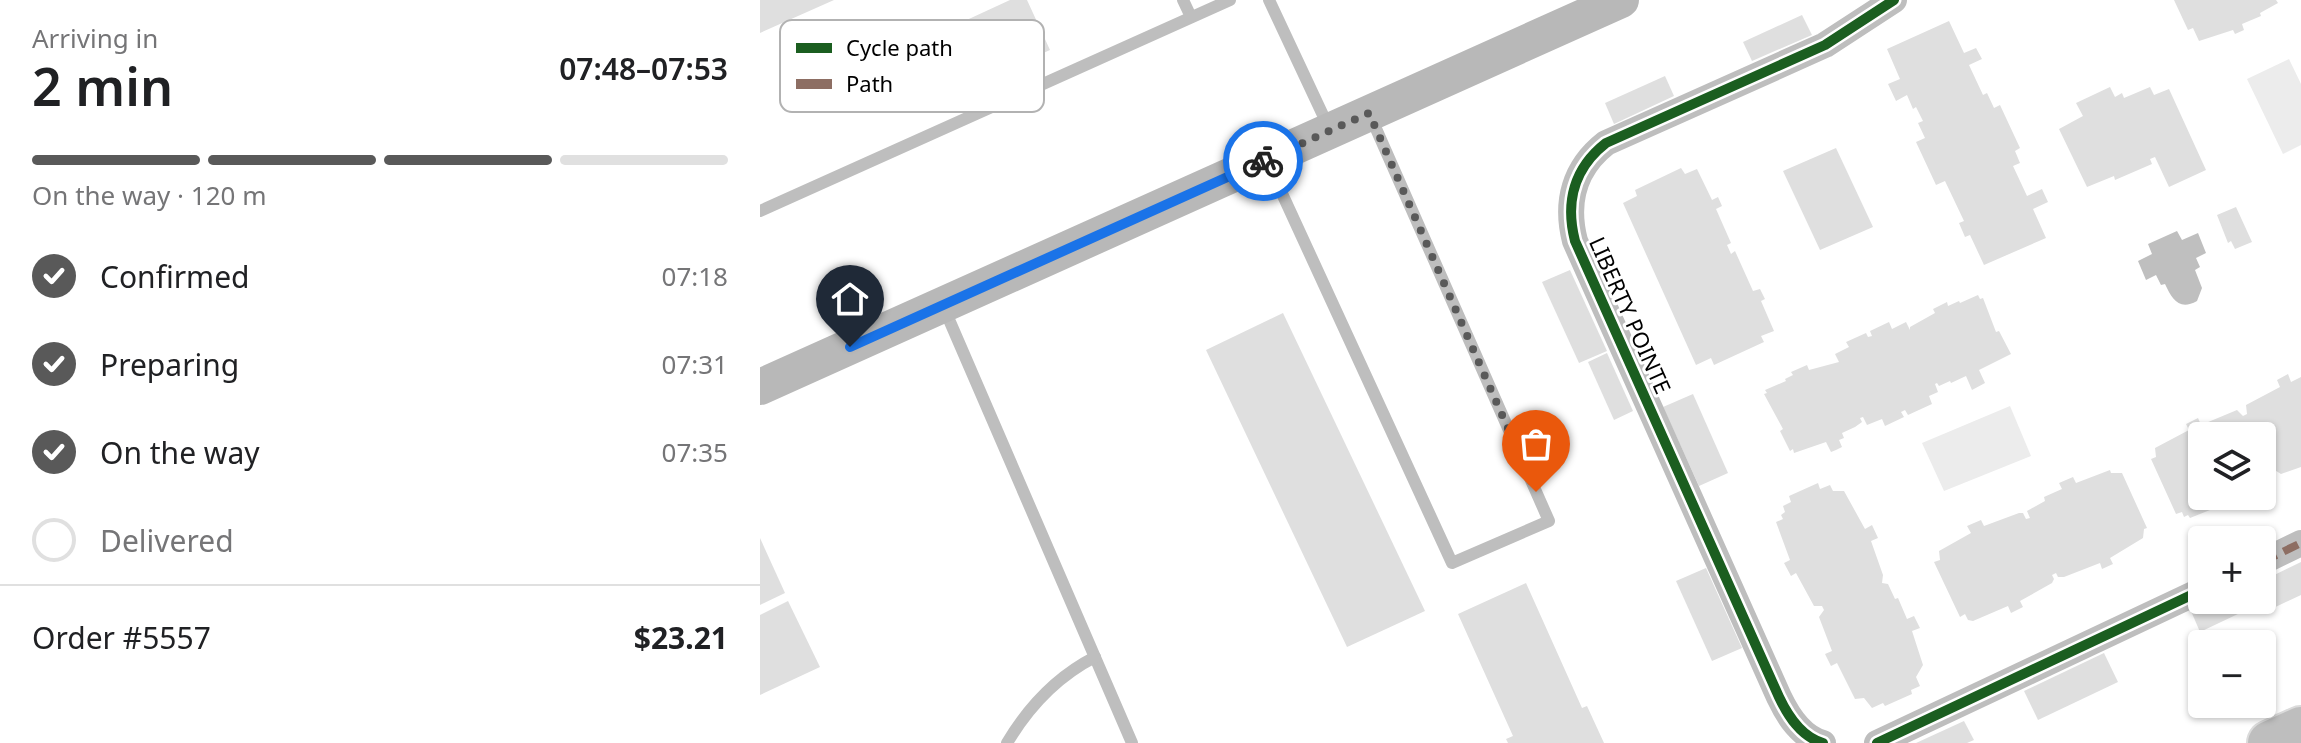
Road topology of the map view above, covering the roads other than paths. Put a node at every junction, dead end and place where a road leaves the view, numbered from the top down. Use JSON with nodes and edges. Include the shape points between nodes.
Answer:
{"nodes":[{"id":1,"x":1183,"y":0,"type":"edge"},
{"id":2,"x":1230,"y":0,"type":"edge"},
{"id":3,"x":1269,"y":0,"type":"edge"},
{"id":4,"x":1621,"y":0,"type":"edge"},
{"id":5,"x":1894,"y":0,"type":"edge"},
{"id":6,"x":1191,"y":17,"type":"junction"},
{"id":7,"x":1044,"y":83,"type":"edge"},
{"id":8,"x":980,"y":112,"type":"edge"},
{"id":9,"x":1369,"y":113,"type":"junction"},
{"id":10,"x":1330,"y":131,"type":"junction"},
{"id":11,"x":1266,"y":160,"type":"junction"},
{"id":12,"x":760,"y":211,"type":"edge"},
{"id":13,"x":942,"y":305,"type":"junction"},
{"id":14,"x":762,"y":381,"type":"edge"},
{"id":15,"x":2301,"y":543,"type":"edge"},
{"id":16,"x":2276,"y":555,"type":"edge"},
{"id":17,"x":2188,"y":597,"type":"edge"},
{"id":18,"x":1095,"y":657,"type":"junction"},
{"id":19,"x":2301,"y":729,"type":"edge"},
{"id":20,"x":1007,"y":743,"type":"edge"},
{"id":21,"x":1132,"y":743,"type":"edge"},
{"id":22,"x":1823,"y":743,"type":"edge"},
{"id":23,"x":1877,"y":743,"type":"edge"},
{"id":24,"x":2270,"y":743,"type":"edge"}],
"edges":[{"from":1,"to":6,"type":"lane"},
{"from":2,"to":6,"type":"lane"},
{"from":3,"to":10,"type":"lane"},
{"from":4,"to":9,"type":"main road"},
{"from":5,"to":22,"type":"street","name":"LIBERTY POINTE","via":[[1825,45],[1606,143],[1590,156],[1572,195],[1575,241],[1779,697],[1800,728]]},
{"from":6,"to":7,"type":"lane"},
{"from":8,"to":12,"type":"lane"},
{"from":9,"to":10,"type":"main road"},
{"from":9,"to":11,"type":"lane","via":[[1549,521],[1452,563]]},
{"from":10,"to":11,"type":"main road"},
{"from":11,"to":13,"type":"main road"},
{"from":13,"to":14,"type":"main road"},
{"from":13,"to":18,"type":"lane"},
{"from":15,"to":16,"type":"street"},
{"from":17,"to":23,"type":"street"},
{"from":18,"to":20,"type":"lane","via":[[1067,672],[1024,714]]},
{"from":18,"to":21,"type":"lane"},
{"from":19,"to":24,"type":"highway"}]}
